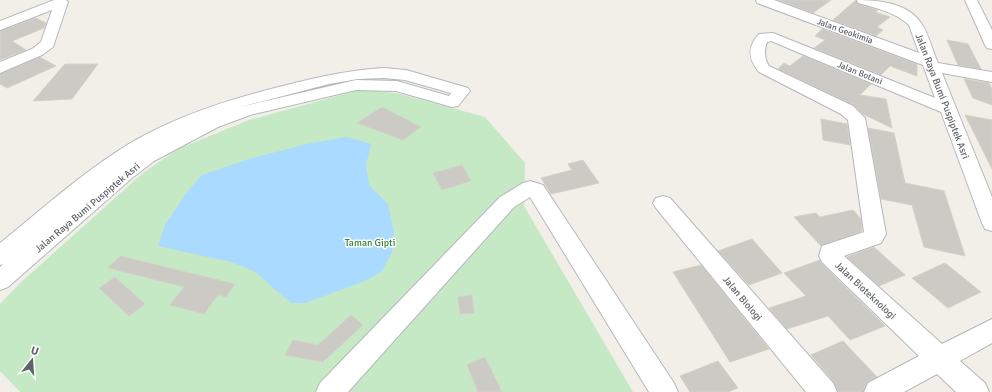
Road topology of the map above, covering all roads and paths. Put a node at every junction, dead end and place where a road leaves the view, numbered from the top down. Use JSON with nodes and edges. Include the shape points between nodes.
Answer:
{"nodes":[{"id":1,"x":762,"y":0,"type":"edge"},
{"id":2,"x":863,"y":0,"type":"edge"},
{"id":3,"x":971,"y":0,"type":"edge"},
{"id":4,"x":985,"y":20,"type":"edge"},
{"id":5,"x":0,"y":26,"type":"edge"},
{"id":6,"x":992,"y":45,"type":"edge"},
{"id":7,"x":930,"y":64,"type":"junction"},
{"id":8,"x":0,"y":68,"type":"edge"},
{"id":9,"x":992,"y":77,"type":"edge"},
{"id":10,"x":948,"y":109,"type":"junction"},
{"id":11,"x":856,"y":118,"type":"joint"},
{"id":12,"x":663,"y":203,"type":"dead end"},
{"id":13,"x":992,"y":223,"type":"edge"},
{"id":14,"x":0,"y":256,"type":"edge"},
{"id":15,"x":0,"y":280,"type":"edge"},
{"id":16,"x":992,"y":330,"type":"edge"},
{"id":17,"x":940,"y":359,"type":"junction"},
{"id":18,"x":330,"y":392,"type":"edge"},
{"id":19,"x":664,"y":392,"type":"edge"},
{"id":20,"x":823,"y":392,"type":"edge"},
{"id":21,"x":878,"y":392,"type":"edge"},
{"id":22,"x":975,"y":392,"type":"edge"}],
"edges":[{"from":1,"to":7,"type":"street","name":"Jalan Geokimia"},
{"from":2,"to":7,"type":"street","name":"Jalan Raya Bumi Puspiptek Asri","via":[[910,18],[915,24]]},
{"from":3,"to":4,"type":"street"},
{"from":4,"to":6,"type":"street"},
{"from":5,"to":8,"type":"street","via":[[62,2],[48,44],[37,52]]},
{"from":7,"to":9,"type":"street","name":"Jalan Geokimia"},
{"from":7,"to":10,"type":"street","name":"Jalan Raya Bumi Puspiptek Asri"},
{"from":10,"to":11,"type":"street","name":"Jalan Botani","via":[[773,37],[764,37],[761,40],[757,58],[760,64],[784,79],[847,110]]},
{"from":10,"to":13,"type":"street","name":"Jalan Raya Bumi Puspiptek Asri"},
{"from":11,"to":17,"type":"street","name":"Jalan Bioteknologi","via":[[875,234],[873,237],[830,252],[830,256]]},
{"from":12,"to":20,"type":"street","name":"Jalan Biologi"},
{"from":14,"to":15,"type":"street","name":"Jalan Raya Bumi Puspiptek Asri","via":[[134,148],[167,131],[238,102],[358,74],[406,75],[462,91],[452,102],[397,86],[356,85],[245,111],[212,123],[147,157],[124,173]]},
{"from":16,"to":17,"type":"street"},
{"from":17,"to":21,"type":"street"},
{"from":17,"to":22,"type":"street","name":"Jalan Bioteknologi"},
{"from":18,"to":19,"type":"street","via":[[507,202],[530,188],[536,190]]}]}
